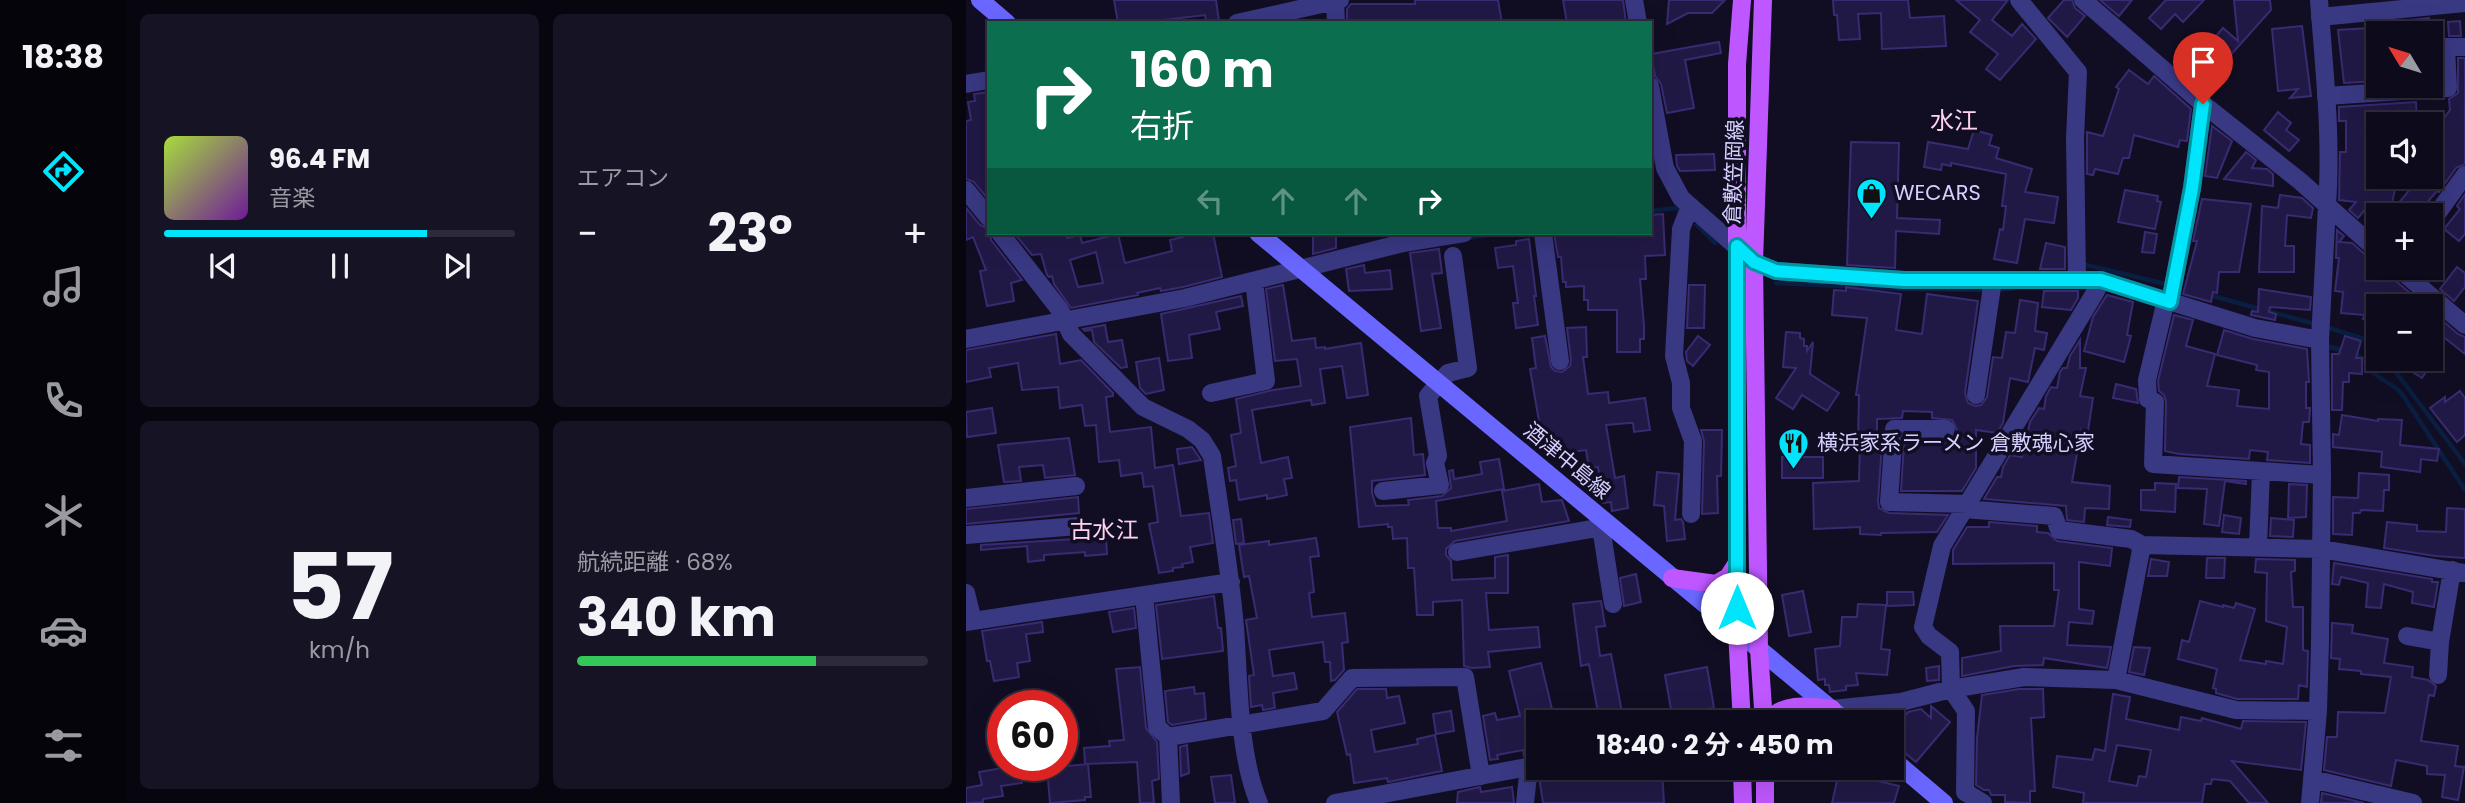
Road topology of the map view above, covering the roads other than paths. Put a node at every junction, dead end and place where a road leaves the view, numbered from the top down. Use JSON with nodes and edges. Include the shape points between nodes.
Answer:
{"nodes":[{"id":1,"x":980,"y":0,"type":"edge"},
{"id":2,"x":1634,"y":0,"type":"edge"},
{"id":3,"x":1742,"y":0,"type":"edge"},
{"id":4,"x":1763,"y":0,"type":"edge"},
{"id":5,"x":2020,"y":0,"type":"edge"},
{"id":6,"x":2083,"y":0,"type":"edge"},
{"id":7,"x":1337,"y":1,"type":"edge"},
{"id":8,"x":2465,"y":3,"type":"edge"},
{"id":9,"x":2319,"y":8,"type":"edge"},
{"id":10,"x":1005,"y":21,"type":"edge"},
{"id":11,"x":1246,"y":21,"type":"edge"},
{"id":12,"x":1336,"y":21,"type":"edge"},
{"id":13,"x":1638,"y":21,"type":"edge"},
{"id":14,"x":2465,"y":47,"type":"edge"},
{"id":15,"x":987,"y":80,"type":"edge"},
{"id":16,"x":966,"y":85,"type":"edge"},
{"id":17,"x":2326,"y":96,"type":"junction"},
{"id":18,"x":2203,"y":104,"type":"junction"},
{"id":19,"x":1652,"y":106,"type":"edge"},
{"id":20,"x":1655,"y":136,"type":"edge"},
{"id":21,"x":2465,"y":175,"type":"edge"},
{"id":22,"x":966,"y":190,"type":"edge"},
{"id":23,"x":2327,"y":205,"type":"junction"},
{"id":24,"x":2443,"y":205,"type":"edge"},
{"id":25,"x":1690,"y":206,"type":"junction"},
{"id":26,"x":987,"y":216,"type":"edge"},
{"id":27,"x":1002,"y":235,"type":"edge"},
{"id":28,"x":1260,"y":235,"type":"edge"},
{"id":29,"x":1452,"y":235,"type":"edge"},
{"id":30,"x":1543,"y":235,"type":"edge"},
{"id":31,"x":2366,"y":239,"type":"edge"},
{"id":32,"x":1737,"y":246,"type":"junction"},
{"id":33,"x":1453,"y":256,"type":"dead end"},
{"id":34,"x":1754,"y":262,"type":"junction"},
{"id":35,"x":1303,"y":270,"type":"junction"},
{"id":36,"x":1993,"y":280,"type":"junction"},
{"id":37,"x":2077,"y":280,"type":"junction"},
{"id":38,"x":2101,"y":280,"type":"junction"},
{"id":39,"x":2412,"y":280,"type":"edge"},
{"id":40,"x":1254,"y":281,"type":"junction"},
{"id":41,"x":2169,"y":297,"type":"junction"},
{"id":42,"x":1064,"y":321,"type":"junction"},
{"id":43,"x":2465,"y":325,"type":"edge"},
{"id":44,"x":966,"y":339,"type":"edge"},
{"id":45,"x":2320,"y":340,"type":"junction"},
{"id":46,"x":1560,"y":361,"type":"dead end"},
{"id":47,"x":1438,"y":383,"type":"junction"},
{"id":48,"x":1211,"y":393,"type":"dead end"},
{"id":49,"x":1976,"y":394,"type":"dead end"},
{"id":50,"x":1946,"y":429,"type":"dead end"},
{"id":51,"x":2261,"y":471,"type":"junction"},
{"id":52,"x":2322,"y":475,"type":"junction"},
{"id":53,"x":1076,"y":486,"type":"dead end"},
{"id":54,"x":1383,"y":491,"type":"dead end"},
{"id":55,"x":966,"y":498,"type":"edge"},
{"id":56,"x":1966,"y":506,"type":"junction"},
{"id":57,"x":1691,"y":514,"type":"dead end"},
{"id":58,"x":1077,"y":526,"type":"dead end"},
{"id":59,"x":1605,"y":526,"type":"junction"},
{"id":60,"x":966,"y":535,"type":"edge"},
{"id":61,"x":2142,"y":545,"type":"junction"},
{"id":62,"x":2258,"y":547,"type":"junction"},
{"id":63,"x":2321,"y":549,"type":"junction"},
{"id":64,"x":1457,"y":552,"type":"dead end"},
{"id":65,"x":1737,"y":563,"type":"junction"},
{"id":66,"x":2458,"y":571,"type":"edge"},
{"id":67,"x":1672,"y":578,"type":"junction"},
{"id":68,"x":1231,"y":582,"type":"junction"},
{"id":69,"x":966,"y":593,"type":"edge"},
{"id":70,"x":1144,"y":595,"type":"junction"},
{"id":71,"x":1613,"y":604,"type":"dead end"},
{"id":72,"x":970,"y":622,"type":"edge"},
{"id":73,"x":1737,"y":631,"type":"junction"},
{"id":74,"x":2407,"y":636,"type":"dead end"},
{"id":75,"x":2440,"y":642,"type":"junction"},
{"id":76,"x":1759,"y":649,"type":"junction"},
{"id":77,"x":2438,"y":675,"type":"dead end"},
{"id":78,"x":2116,"y":680,"type":"junction"},
{"id":79,"x":1951,"y":689,"type":"junction"},
{"id":80,"x":1832,"y":709,"type":"junction"},
{"id":81,"x":1739,"y":710,"type":"edge"},
{"id":82,"x":1766,"y":710,"type":"edge"},
{"id":83,"x":1786,"y":710,"type":"edge"},
{"id":84,"x":2318,"y":711,"type":"junction"},
{"id":85,"x":1243,"y":725,"type":"junction"},
{"id":86,"x":1168,"y":737,"type":"junction"},
{"id":87,"x":1526,"y":768,"type":"edge"},
{"id":88,"x":1904,"y":769,"type":"edge"},
{"id":89,"x":1481,"y":776,"type":"junction"},
{"id":90,"x":2312,"y":779,"type":"junction"},
{"id":91,"x":1531,"y":780,"type":"edge"},
{"id":92,"x":1742,"y":780,"type":"edge"},
{"id":93,"x":1765,"y":780,"type":"edge"},
{"id":94,"x":1171,"y":803,"type":"edge"},
{"id":95,"x":1259,"y":803,"type":"edge"},
{"id":96,"x":1335,"y":803,"type":"edge"},
{"id":97,"x":1525,"y":803,"type":"edge"},
{"id":98,"x":1743,"y":803,"type":"edge"},
{"id":99,"x":1765,"y":803,"type":"edge"},
{"id":100,"x":1944,"y":803,"type":"edge"},
{"id":101,"x":1983,"y":803,"type":"edge"},
{"id":102,"x":2310,"y":803,"type":"edge"},
{"id":103,"x":2413,"y":803,"type":"edge"}],
"edges":[{"from":1,"to":10,"type":"main road"},
{"from":2,"to":13,"type":"street"},
{"from":3,"to":32,"type":"main road","name":"倉敷笠岡線","via":[[1737,64]]},
{"from":4,"to":34,"type":"main road","name":"倉敷笠岡線"},
{"from":5,"to":37,"type":"street","via":[[2078,72]]},
{"from":6,"to":18,"type":"street"},
{"from":7,"to":11,"type":"street"},
{"from":7,"to":12,"type":"street"},
{"from":8,"to":9,"type":"street"},
{"from":9,"to":17,"type":"street"},
{"from":14,"to":17,"type":"street","via":[[2446,47],[2448,88]]},
{"from":15,"to":16,"type":"street"},
{"from":17,"to":23,"type":"street"},
{"from":18,"to":23,"type":"street"},
{"from":18,"to":41,"type":"street","via":[[2192,188]]},
{"from":19,"to":20,"type":"street"},
{"from":20,"to":25,"type":"street","via":[[1665,168]]},
{"from":21,"to":24,"type":"street"},
{"from":22,"to":26,"type":"street"},
{"from":23,"to":31,"type":"street"},
{"from":23,"to":45,"type":"street"},
{"from":25,"to":32,"type":"street"},
{"from":25,"to":57,"type":"street","via":[[1681,229],[1674,356],[1681,408],[1693,441]]},
{"from":27,"to":42,"type":"street"},
{"from":28,"to":35,"type":"main road","name":"酒津中島線"},
{"from":29,"to":35,"type":"street"},
{"from":30,"to":46,"type":"street"},
{"from":32,"to":34,"type":"street"},
{"from":32,"to":65,"type":"main road","name":"倉敷笠岡線"},
{"from":33,"to":47,"type":"street","via":[[1468,368],[1448,373]]},
{"from":34,"to":36,"type":"street","via":[[1776,271],[1802,273]]},
{"from":34,"to":76,"type":"main road","name":"倉敷笠岡線"},
{"from":35,"to":40,"type":"street"},
{"from":35,"to":47,"type":"main road","name":"酒津中島線"},
{"from":36,"to":37,"type":"street"},
{"from":36,"to":49,"type":"street"},
{"from":37,"to":38,"type":"street"},
{"from":38,"to":41,"type":"street"},
{"from":38,"to":56,"type":"street"},
{"from":39,"to":43,"type":"street"},
{"from":40,"to":42,"type":"street"},
{"from":40,"to":48,"type":"street","via":[[1266,382]]},
{"from":41,"to":45,"type":"street","via":[[2255,328]]},
{"from":41,"to":51,"type":"street","via":[[2147,380],[2148,400],[2155,402],[2152,464]]},
{"from":42,"to":44,"type":"street"},
{"from":42,"to":68,"type":"street","via":[[1071,334],[1143,407],[1202,440],[1212,456]]},
{"from":45,"to":52,"type":"street"},
{"from":47,"to":54,"type":"street","via":[[1428,396],[1440,485]]},
{"from":47,"to":59,"type":"main road","name":"酒津中島線"},
{"from":50,"to":56,"type":"street","via":[[1894,429],[1889,502]]},
{"from":51,"to":52,"type":"street"},
{"from":51,"to":62,"type":"street"},
{"from":52,"to":63,"type":"street"},
{"from":53,"to":55,"type":"street"},
{"from":56,"to":61,"type":"street","via":[[2054,516],[2059,530],[2131,539]]},
{"from":56,"to":79,"type":"street","via":[[1942,546],[1923,627],[1950,652]]},
{"from":58,"to":60,"type":"street"},
{"from":59,"to":64,"type":"street"},
{"from":59,"to":67,"type":"main road","name":"酒津中島線"},
{"from":59,"to":71,"type":"street"},
{"from":61,"to":62,"type":"street"},
{"from":61,"to":78,"type":"street"},
{"from":62,"to":63,"type":"street"},
{"from":63,"to":66,"type":"street"},
{"from":63,"to":84,"type":"street"},
{"from":65,"to":67,"type":"main road","via":[[1728,577],[1716,584]]},
{"from":65,"to":73,"type":"main road","name":"倉敷笠岡線"},
{"from":66,"to":75,"type":"street"},
{"from":67,"to":73,"type":"main road","name":"酒津中島線"},
{"from":68,"to":70,"type":"street"},
{"from":68,"to":85,"type":"street"},
{"from":69,"to":72,"type":"street"},
{"from":70,"to":72,"type":"street"},
{"from":70,"to":86,"type":"street","via":[[1157,727]]},
{"from":73,"to":76,"type":"main road","name":"酒津中島線"},
{"from":73,"to":81,"type":"main road","name":"倉敷笠岡線"},
{"from":74,"to":75,"type":"street"},
{"from":75,"to":77,"type":"street"},
{"from":76,"to":80,"type":"main road","name":"酒津中島線"},
{"from":76,"to":82,"type":"main road","name":"倉敷笠岡線"},
{"from":78,"to":79,"type":"street","via":[[2024,677]]},
{"from":78,"to":84,"type":"street","via":[[2236,710]]},
{"from":79,"to":80,"type":"street","via":[[1901,702]]},
{"from":79,"to":101,"type":"street","via":[[1966,711],[1965,792]]},
{"from":80,"to":83,"type":"main road","via":[[1794,706]]},
{"from":84,"to":90,"type":"street"},
{"from":85,"to":86,"type":"street"},
{"from":85,"to":89,"type":"street","via":[[1323,711],[1352,678],[1465,677]]},
{"from":85,"to":95,"type":"street","via":[[1251,784]]},
{"from":86,"to":94,"type":"street"},
{"from":87,"to":89,"type":"street"},
{"from":88,"to":100,"type":"main road"},
{"from":89,"to":96,"type":"street"},
{"from":90,"to":102,"type":"street"},
{"from":90,"to":103,"type":"street"},
{"from":91,"to":97,"type":"street"},
{"from":92,"to":98,"type":"main road"},
{"from":93,"to":99,"type":"main road"}]}
